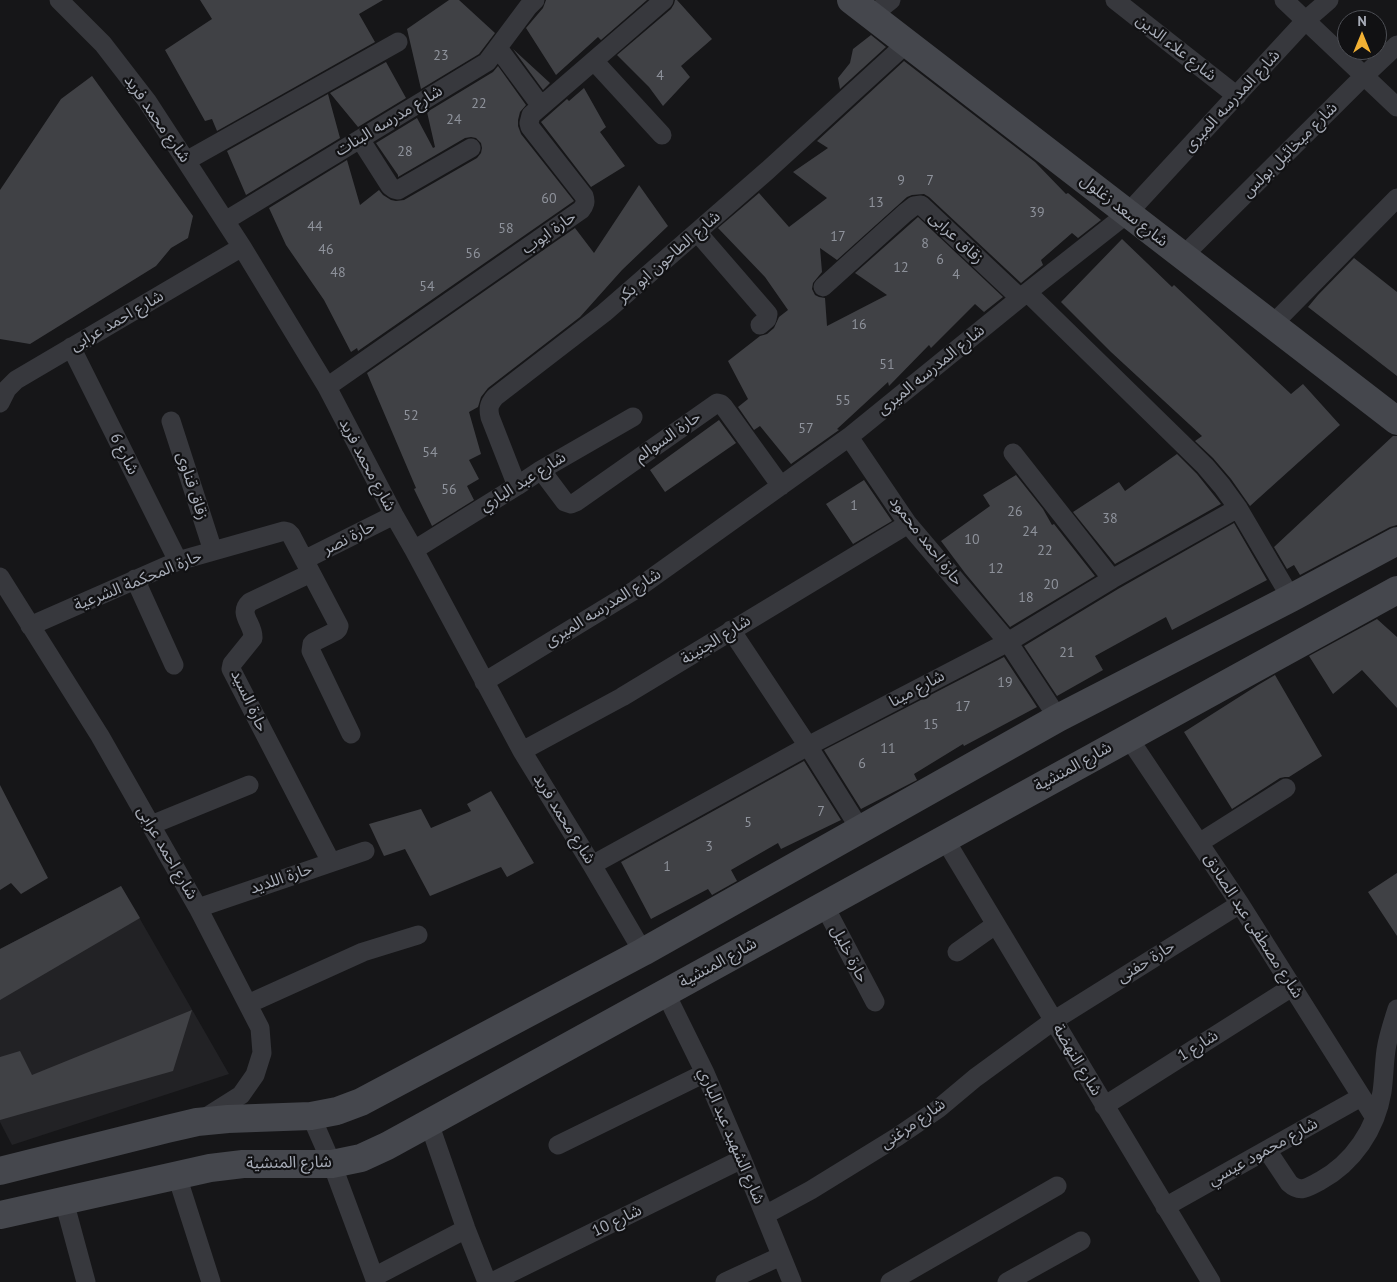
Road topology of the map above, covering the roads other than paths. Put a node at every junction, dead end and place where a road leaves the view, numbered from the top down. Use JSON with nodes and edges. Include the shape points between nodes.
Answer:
{"nodes":[{"id":1,"x":59,"y":0,"type":"edge"},
{"id":2,"x":535,"y":0,"type":"edge"},
{"id":3,"x":664,"y":0,"type":"edge"},
{"id":4,"x":1115,"y":0,"type":"edge"},
{"id":5,"x":1284,"y":0,"type":"edge"},
{"id":6,"x":1329,"y":0,"type":"edge"},
{"id":7,"x":871,"y":5,"type":"edge"},
{"id":8,"x":1306,"y":20,"type":"junction"},
{"id":9,"x":398,"y":42,"type":"dead end"},
{"id":10,"x":907,"y":43,"type":"junction"},
{"id":11,"x":1397,"y":45,"type":"edge"},
{"id":12,"x":498,"y":48,"type":"junction"},
{"id":13,"x":594,"y":61,"type":"junction"},
{"id":14,"x":1364,"y":76,"type":"junction"},
{"id":15,"x":1236,"y":96,"type":"junction"},
{"id":16,"x":541,"y":106,"type":"junction"},
{"id":17,"x":1397,"y":108,"type":"edge"},
{"id":18,"x":662,"y":135,"type":"dead end"},
{"id":19,"x":360,"y":138,"type":"junction"},
{"id":20,"x":471,"y":148,"type":"dead end"},
{"id":21,"x":186,"y":161,"type":"junction"},
{"id":22,"x":1397,"y":198,"type":"edge"},
{"id":23,"x":1128,"y":213,"type":"junction"},
{"id":24,"x":225,"y":221,"type":"junction"},
{"id":25,"x":697,"y":232,"type":"junction"},
{"id":26,"x":242,"y":247,"type":"junction"},
{"id":27,"x":1183,"y":256,"type":"junction"},
{"id":28,"x":823,"y":287,"type":"dead end"},
{"id":29,"x":1024,"y":296,"type":"junction"},
{"id":30,"x":760,"y":324,"type":"dead end"},
{"id":31,"x":1272,"y":325,"type":"junction"},
{"id":32,"x":71,"y":347,"type":"junction"},
{"id":33,"x":327,"y":388,"type":"junction"},
{"id":34,"x":0,"y":403,"type":"edge"},
{"id":35,"x":633,"y":416,"type":"dead end"},
{"id":36,"x":171,"y":421,"type":"dead end"},
{"id":37,"x":1397,"y":421,"type":"edge"},
{"id":38,"x":849,"y":436,"type":"junction"},
{"id":39,"x":1013,"y":453,"type":"dead end"},
{"id":40,"x":541,"y":470,"type":"junction"},
{"id":41,"x":517,"y":486,"type":"junction"},
{"id":42,"x":781,"y":486,"type":"junction"},
{"id":43,"x":1238,"y":508,"type":"junction"},
{"id":44,"x":394,"y":516,"type":"junction"},
{"id":45,"x":908,"y":524,"type":"junction"},
{"id":46,"x":1397,"y":541,"type":"edge"},
{"id":47,"x":414,"y":550,"type":"junction"},
{"id":48,"x":213,"y":551,"type":"junction"},
{"id":49,"x":178,"y":561,"type":"junction"},
{"id":50,"x":308,"y":567,"type":"junction"},
{"id":51,"x":0,"y":577,"type":"edge"},
{"id":52,"x":135,"y":579,"type":"junction"},
{"id":53,"x":1112,"y":579,"type":"junction"},
{"id":54,"x":1397,"y":590,"type":"edge"},
{"id":55,"x":1291,"y":598,"type":"junction"},
{"id":56,"x":30,"y":626,"type":"junction"},
{"id":57,"x":731,"y":630,"type":"junction"},
{"id":58,"x":1008,"y":642,"type":"junction"},
{"id":59,"x":174,"y":665,"type":"dead end"},
{"id":60,"x":484,"y":682,"type":"junction"},
{"id":61,"x":1058,"y":718,"type":"junction"},
{"id":62,"x":351,"y":734,"type":"dead end"},
{"id":63,"x":1128,"y":737,"type":"junction"},
{"id":64,"x":808,"y":746,"type":"junction"},
{"id":65,"x":522,"y":751,"type":"junction"},
{"id":66,"x":249,"y":785,"type":"dead end"},
{"id":67,"x":1286,"y":788,"type":"dead end"},
{"id":68,"x":151,"y":825,"type":"junction"},
{"id":69,"x":860,"y":828,"type":"junction"},
{"id":70,"x":944,"y":838,"type":"junction"},
{"id":71,"x":1200,"y":843,"type":"junction"},
{"id":72,"x":365,"y":851,"type":"dead end"},
{"id":73,"x":331,"y":862,"type":"junction"},
{"id":74,"x":592,"y":865,"type":"junction"},
{"id":75,"x":1240,"y":904,"type":"junction"},
{"id":76,"x":824,"y":905,"type":"junction"},
{"id":77,"x":198,"y":908,"type":"junction"},
{"id":78,"x":995,"y":925,"type":"junction"},
{"id":79,"x":418,"y":935,"type":"dead end"},
{"id":80,"x":643,"y":952,"type":"junction"},
{"id":81,"x":957,"y":952,"type":"dead end"},
{"id":82,"x":1292,"y":987,"type":"junction"},
{"id":83,"x":665,"y":992,"type":"junction"},
{"id":84,"x":875,"y":1002,"type":"dead end"},
{"id":85,"x":248,"y":1004,"type":"junction"},
{"id":86,"x":1397,"y":1009,"type":"edge"},
{"id":87,"x":1053,"y":1021,"type":"junction"},
{"id":88,"x":705,"y":1073,"type":"junction"},
{"id":89,"x":1361,"y":1097,"type":"junction"},
{"id":90,"x":1104,"y":1106,"type":"junction"},
{"id":91,"x":311,"y":1116,"type":"junction"},
{"id":92,"x":1375,"y":1118,"type":"junction"},
{"id":93,"x":197,"y":1122,"type":"junction"},
{"id":94,"x":429,"y":1123,"type":"junction"},
{"id":95,"x":558,"y":1144,"type":"dead end"},
{"id":96,"x":1266,"y":1150,"type":"junction"},
{"id":97,"x":742,"y":1159,"type":"junction"},
{"id":98,"x":332,"y":1164,"type":"junction"},
{"id":99,"x":0,"y":1171,"type":"edge"},
{"id":100,"x":176,"y":1176,"type":"junction"},
{"id":101,"x":1057,"y":1186,"type":"dead end"},
{"id":102,"x":64,"y":1201,"type":"junction"},
{"id":103,"x":1165,"y":1207,"type":"junction"},
{"id":104,"x":0,"y":1215,"type":"edge"},
{"id":105,"x":765,"y":1215,"type":"junction"},
{"id":106,"x":466,"y":1229,"type":"junction"},
{"id":107,"x":1081,"y":1241,"type":"dead end"},
{"id":108,"x":781,"y":1256,"type":"junction"},
{"id":109,"x":375,"y":1280,"type":"edge"},
{"id":110,"x":86,"y":1282,"type":"edge"},
{"id":111,"x":211,"y":1282,"type":"edge"},
{"id":112,"x":487,"y":1282,"type":"edge"},
{"id":113,"x":492,"y":1282,"type":"edge"},
{"id":114,"x":725,"y":1282,"type":"edge"},
{"id":115,"x":792,"y":1282,"type":"edge"},
{"id":116,"x":890,"y":1282,"type":"edge"},
{"id":117,"x":1007,"y":1282,"type":"edge"},
{"id":118,"x":1211,"y":1282,"type":"edge"}],
"edges":[{"from":1,"to":21,"type":"street","name":"شارع محمد فريد","via":[[103,44],[147,100]]},
{"from":2,"to":12,"type":"street","name":"شارع مدرسه البنات"},
{"from":3,"to":13,"type":"street","name":"حارة ايوب"},
{"from":4,"to":15,"type":"street","name":"شارع علاء الدين"},
{"from":5,"to":8,"type":"street"},
{"from":6,"to":8,"type":"street","name":"شارع المدرسه الميرى"},
{"from":7,"to":10,"type":"main road","name":"شارع سعد زغلول"},
{"from":8,"to":14,"type":"street"},
{"from":8,"to":15,"type":"street","name":"شارع المدرسه الميرى"},
{"from":9,"to":21,"type":"street"},
{"from":10,"to":23,"type":"main road","name":"شارع سعد زغلول"},
{"from":10,"to":25,"type":"street","name":"شارع الطاحون ابو بكر"},
{"from":11,"to":14,"type":"street","name":"شارع ميخائيل بولس"},
{"from":12,"to":16,"type":"street"},
{"from":12,"to":19,"type":"street","name":"شارع مدرسه البنات","via":[[487,62]]},
{"from":13,"to":16,"type":"street","name":"حارة ايوب"},
{"from":13,"to":18,"type":"street"},
{"from":14,"to":17,"type":"street"},
{"from":14,"to":27,"type":"street","name":"شارع ميخائيل بولس"},
{"from":15,"to":23,"type":"street","name":"شارع المدرسه الميرى"},
{"from":16,"to":33,"type":"street","name":"حارة ايوب","via":[[531,115],[530,127],[584,196],[585,206]]},
{"from":19,"to":20,"type":"street","via":[[390,186],[398,190]]},
{"from":19,"to":24,"type":"street","name":"شارع مدرسه البنات"},
{"from":21,"to":24,"type":"street","name":"شارع محمد فريد"},
{"from":22,"to":31,"type":"street"},
{"from":23,"to":27,"type":"main road","name":"شارع سعد زغلول"},
{"from":23,"to":29,"type":"street","name":"شارع المدرسه الميرى"},
{"from":24,"to":26,"type":"street","name":"شارع محمد فريد"},
{"from":25,"to":30,"type":"street","via":[[768,314]]},
{"from":25,"to":41,"type":"street","name":"شارع الطاحون ابو بكر","via":[[604,313],[490,403],[488,410]]},
{"from":26,"to":32,"type":"street","name":"شارع احمد عرابى"},
{"from":26,"to":33,"type":"street","name":"شارع محمد فريد"},
{"from":27,"to":31,"type":"main road","name":"شارع سعد زغلول"},
{"from":28,"to":29,"type":"street","name":"زقاق عرابى","via":[[905,213],[921,205]]},
{"from":29,"to":38,"type":"street","name":"شارع المدرسه الميرى"},
{"from":29,"to":43,"type":"street","via":[[1205,466]]},
{"from":31,"to":37,"type":"main road","name":"شارع سعد زغلول"},
{"from":32,"to":34,"type":"street","name":"شارع احمد عرابى","via":[[16,380]]},
{"from":32,"to":49,"type":"street","name":"شارع 6"},
{"from":33,"to":44,"type":"street","name":"شارع محمد فريد"},
{"from":35,"to":40,"type":"street","name":"شارع عبد الباري"},
{"from":36,"to":48,"type":"street","name":"زقاق قناوى"},
{"from":38,"to":42,"type":"street","name":"شارع المدرسه الميرى"},
{"from":38,"to":45,"type":"street","name":"حارة احمد محمود"},
{"from":39,"to":53,"type":"street"},
{"from":40,"to":41,"type":"street","name":"شارع عبد الباري"},
{"from":40,"to":42,"type":"street","name":"حارة السوالم","via":[[565,502],[571,504],[716,404],[721,404]]},
{"from":41,"to":47,"type":"street","name":"شارع عبد الباري"},
{"from":42,"to":60,"type":"street","name":"شارع المدرسه الميرى","via":[[635,590]]},
{"from":43,"to":53,"type":"street","name":"شارع مينا"},
{"from":43,"to":55,"type":"street"},
{"from":44,"to":47,"type":"street","name":"شارع محمد فريد"},
{"from":44,"to":50,"type":"street","name":"حارة نصر"},
{"from":45,"to":57,"type":"street","name":"شارع الجنينة"},
{"from":45,"to":58,"type":"street","name":"حارة احمد محمود"},
{"from":46,"to":55,"type":"main road"},
{"from":47,"to":60,"type":"street","name":"شارع محمد فريد"},
{"from":48,"to":49,"type":"street","name":"حارة المحكمة الشرعية"},
{"from":48,"to":50,"type":"street","name":"حارة المحكمة الشرعية","via":[[284,531],[291,536]]},
{"from":49,"to":52,"type":"street","name":"حارة المحكمة الشرعية"},
{"from":50,"to":62,"type":"street","via":[[339,626],[336,631],[314,642],[311,651]]},
{"from":50,"to":73,"type":"street","name":"حارة السيد","via":[[246,605],[245,614],[254,634],[231,669]]},
{"from":51,"to":56,"type":"street","name":"شارع احمد عرابى"},
{"from":52,"to":56,"type":"street","name":"حارة المحكمة الشرعية"},
{"from":52,"to":59,"type":"street"},
{"from":53,"to":58,"type":"street","name":"شارع مينا"},
{"from":54,"to":63,"type":"main road","name":"شارع المنشية"},
{"from":55,"to":61,"type":"main road"},
{"from":56,"to":68,"type":"street","name":"شارع احمد عرابى","via":[[100,736]]},
{"from":57,"to":64,"type":"street"},
{"from":57,"to":65,"type":"street","name":"شارع الجنينة","via":[[622,696]]},
{"from":58,"to":61,"type":"street","name":"حارة احمد محمود"},
{"from":58,"to":64,"type":"street","name":"شارع مينا"},
{"from":60,"to":65,"type":"street","name":"شارع محمد فريد"},
{"from":61,"to":69,"type":"main road"},
{"from":63,"to":70,"type":"main road","name":"شارع المنشية"},
{"from":63,"to":71,"type":"street","name":"شارع مصطفى عبد الصادق"},
{"from":64,"to":69,"type":"street"},
{"from":64,"to":74,"type":"street","name":"شارع مينا"},
{"from":65,"to":74,"type":"street","name":"شارع محمد فريد"},
{"from":66,"to":68,"type":"street"},
{"from":67,"to":71,"type":"street"},
{"from":68,"to":77,"type":"street","name":"شارع احمد عرابى"},
{"from":69,"to":80,"type":"main road"},
{"from":70,"to":76,"type":"main road","name":"شارع المنشية"},
{"from":70,"to":78,"type":"street","name":"شارع النهضة"},
{"from":71,"to":75,"type":"street","name":"شارع مصطفى عبد الصادق"},
{"from":72,"to":73,"type":"street","name":"حارة اللديد"},
{"from":73,"to":77,"type":"street","name":"حارة اللديد"},
{"from":74,"to":80,"type":"street","name":"شارع محمد فريد"},
{"from":75,"to":82,"type":"street","name":"شارع مصطفى عبد الصادق"},
{"from":75,"to":87,"type":"street","name":"حارة حفنى"},
{"from":76,"to":83,"type":"main road","name":"شارع المنشية"},
{"from":76,"to":84,"type":"street","name":"حارة خليل"},
{"from":77,"to":85,"type":"street","name":"شارع احمد عرابى"},
{"from":78,"to":81,"type":"street"},
{"from":78,"to":87,"type":"street","name":"شارع النهضة"},
{"from":79,"to":85,"type":"street","via":[[363,952]]},
{"from":80,"to":91,"type":"main road","via":[[361,1102]]},
{"from":82,"to":89,"type":"street","name":"شارع مصطفى عبد الصادق"},
{"from":82,"to":90,"type":"street","name":"شارع 1"},
{"from":83,"to":88,"type":"street","name":"شارع الشهيد عبد الباري"},
{"from":83,"to":94,"type":"main road","name":"شارع المنشية"},
{"from":85,"to":93,"type":"street","name":"شارع احمد عرابى","via":[[260,1028],[262,1053],[255,1076],[241,1095]]},
{"from":86,"to":92,"type":"street","via":[[1386,1048]]},
{"from":87,"to":90,"type":"street","name":"شارع النهضة"},
{"from":87,"to":105,"type":"street","name":"شارع مرغنى","via":[[938,1109],[811,1190]]},
{"from":88,"to":95,"type":"street"},
{"from":88,"to":97,"type":"street","name":"شارع الشهيد عبد الباري"},
{"from":89,"to":92,"type":"street","name":"شارع مصطفى عبد الصادق"},
{"from":89,"to":96,"type":"street","name":"شارع محمود عيسي"},
{"from":90,"to":103,"type":"street","name":"شارع النهضة"},
{"from":91,"to":93,"type":"main road"},
{"from":91,"to":98,"type":"street"},
{"from":92,"to":96,"type":"street","via":[[1364,1140],[1348,1160],[1329,1176],[1306,1188],[1294,1188]]},
{"from":93,"to":99,"type":"main road"},
{"from":94,"to":98,"type":"main road","name":"شارع المنشية","via":[[361,1158]]},
{"from":94,"to":106,"type":"street"},
{"from":96,"to":103,"type":"street","name":"شارع محمود عيسي"},
{"from":97,"to":105,"type":"street","name":"شارع الشهيد عبد الباري"},
{"from":97,"to":113,"type":"street","name":"شارع 10"},
{"from":98,"to":100,"type":"main road","name":"شارع المنشية","via":[[243,1164]]},
{"from":98,"to":109,"type":"street"},
{"from":100,"to":102,"type":"main road","name":"شارع المنشية"},
{"from":100,"to":111,"type":"street"},
{"from":101,"to":116,"type":"street"},
{"from":102,"to":104,"type":"main road","name":"شارع المنشية"},
{"from":102,"to":110,"type":"street"},
{"from":103,"to":118,"type":"street","name":"شارع النهضة"},
{"from":105,"to":108,"type":"street","name":"شارع الشهيد عبد الباري"},
{"from":106,"to":109,"type":"street"},
{"from":106,"to":112,"type":"street"},
{"from":107,"to":117,"type":"street"},
{"from":108,"to":114,"type":"street"},
{"from":108,"to":115,"type":"street","name":"شارع الشهيد عبد الباري"}]}
